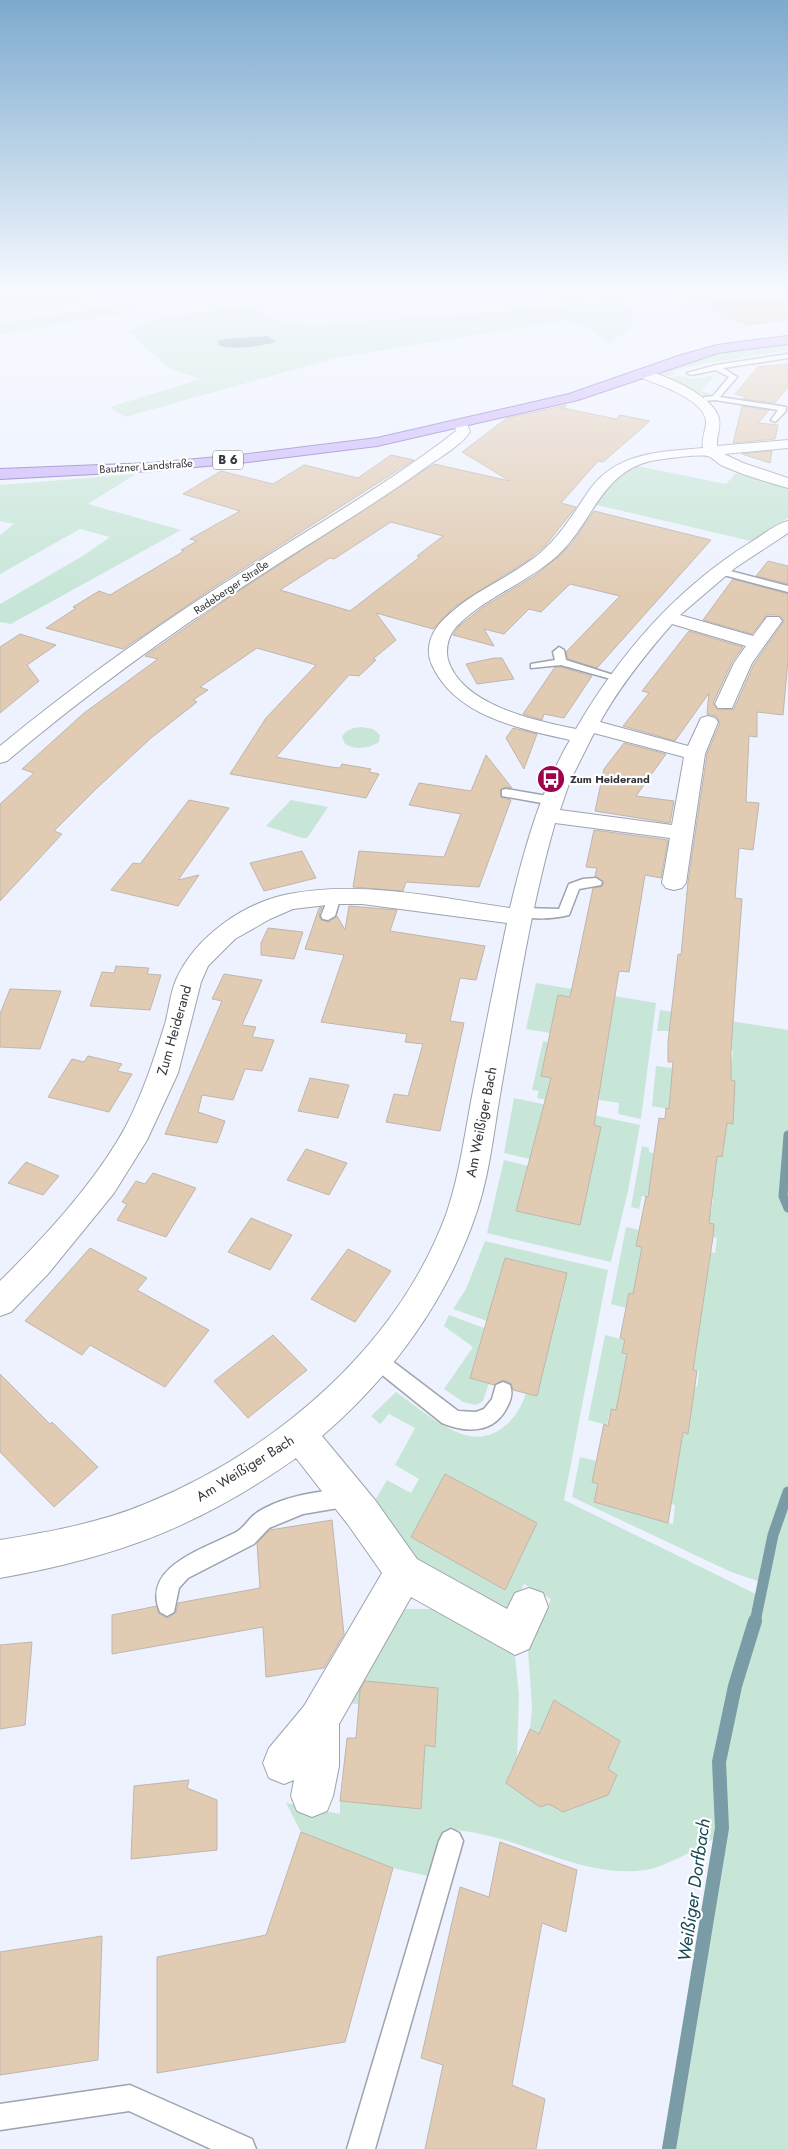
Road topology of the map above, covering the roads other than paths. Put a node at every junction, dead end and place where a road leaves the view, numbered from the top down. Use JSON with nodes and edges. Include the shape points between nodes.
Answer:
{"nodes":[{"id":1,"x":587,"y":392,"type":"edge"},
{"id":2,"x":683,"y":392,"type":"edge"},
{"id":3,"x":720,"y":392,"type":"edge"},
{"id":4,"x":715,"y":398,"type":"junction"},
{"id":5,"x":698,"y":401,"type":"junction"},
{"id":6,"x":775,"y":420,"type":"dead end"},
{"id":7,"x":462,"y":427,"type":"junction"},
{"id":8,"x":788,"y":444,"type":"edge"},
{"id":9,"x":713,"y":452,"type":"junction"},
{"id":10,"x":0,"y":474,"type":"edge"},
{"id":11,"x":788,"y":483,"type":"edge"},
{"id":12,"x":788,"y":526,"type":"edge"},
{"id":13,"x":719,"y":571,"type":"junction"},
{"id":14,"x":788,"y":589,"type":"edge"},
{"id":15,"x":667,"y":617,"type":"junction"},
{"id":16,"x":774,"y":622,"type":"dead end"},
{"id":17,"x":757,"y":643,"type":"junction"},
{"id":18,"x":559,"y":650,"type":"dead end"},
{"id":19,"x":561,"y":662,"type":"junction"},
{"id":20,"x":535,"y":666,"type":"dead end"},
{"id":21,"x":618,"y":678,"type":"junction"},
{"id":22,"x":725,"y":704,"type":"dead end"},
{"id":23,"x":708,"y":722,"type":"dead end"},
{"id":24,"x":585,"y":731,"type":"junction"},
{"id":25,"x":695,"y":754,"type":"junction"},
{"id":26,"x":0,"y":757,"type":"edge"},
{"id":27,"x":506,"y":793,"type":"dead end"},
{"id":28,"x":550,"y":808,"type":"junction"},
{"id":29,"x":682,"y":833,"type":"junction"},
{"id":30,"x":596,"y":882,"type":"dead end"},
{"id":31,"x":674,"y":883,"type":"dead end"},
{"id":32,"x":522,"y":914,"type":"junction"},
{"id":33,"x":0,"y":1302,"type":"edge"},
{"id":34,"x":377,"y":1360,"type":"junction"},
{"id":35,"x":503,"y":1391,"type":"dead end"},
{"id":36,"x":299,"y":1434,"type":"junction"},
{"id":37,"x":350,"y":1498,"type":"junction"},
{"id":38,"x":0,"y":1559,"type":"edge"},
{"id":39,"x":404,"y":1572,"type":"junction"},
{"id":40,"x":167,"y":1604,"type":"dead end"},
{"id":41,"x":529,"y":1607,"type":"dead end"},
{"id":42,"x":318,"y":1720,"type":"junction"},
{"id":43,"x":284,"y":1763,"type":"dead end"},
{"id":44,"x":312,"y":1796,"type":"dead end"},
{"id":45,"x":451,"y":1841,"type":"dead end"},
{"id":46,"x":0,"y":2117,"type":"edge"},
{"id":47,"x":242,"y":2149,"type":"edge"},
{"id":48,"x":361,"y":2149,"type":"edge"}],
"edges":[{"from":1,"to":7,"type":"main road","name":"Bautzner Landstraße","number":"B 6"},
{"from":2,"to":5,"type":"street"},
{"from":3,"to":4,"type":"lane"},
{"from":4,"to":5,"type":"lane"},
{"from":4,"to":6,"type":"lane","via":[[746,406],[783,409]]},
{"from":5,"to":9,"type":"street","via":[[710,413],[713,422],[709,444]]},
{"from":7,"to":10,"type":"main road","name":"Bautzner Landstraße","number":"B 6","via":[[292,454],[151,467]]},
{"from":7,"to":26,"type":"street","name":"Radeberger Straße","via":[[463,432],[441,450],[386,489],[254,572],[90,684]]},
{"from":8,"to":9,"type":"street"},
{"from":9,"to":11,"type":"street"},
{"from":9,"to":24,"type":"street","via":[[650,457],[613,470],[597,487],[581,516],[556,548],[533,567],[455,617],[438,638],[438,656],[448,682],[465,695],[532,725]]},
{"from":12,"to":13,"type":"street","name":"Am Weißiger Bach"},
{"from":13,"to":14,"type":"lane"},
{"from":13,"to":15,"type":"street","name":"Am Weißiger Bach"},
{"from":15,"to":17,"type":"street"},
{"from":15,"to":21,"type":"street","name":"Am Weißiger Bach"},
{"from":16,"to":17,"type":"street"},
{"from":17,"to":22,"type":"street","via":[[743,662]]},
{"from":18,"to":19,"type":"lane"},
{"from":19,"to":20,"type":"lane"},
{"from":19,"to":21,"type":"lane"},
{"from":21,"to":24,"type":"street","name":"Am Weißiger Bach"},
{"from":23,"to":25,"type":"street"},
{"from":24,"to":25,"type":"street"},
{"from":24,"to":28,"type":"street","name":"Am Weißiger Bach"},
{"from":25,"to":29,"type":"street"},
{"from":27,"to":28,"type":"lane"},
{"from":28,"to":29,"type":"street"},
{"from":28,"to":32,"type":"street","name":"Am Weißiger Bach"},
{"from":29,"to":31,"type":"street"},
{"from":30,"to":32,"type":"lane","via":[[583,882],[574,887],[566,909],[559,914]]},
{"from":32,"to":33,"type":"street","name":"Zum Heiderand","via":[[362,896],[331,906],[289,902],[226,933],[198,962],[188,982],[164,1073],[136,1132],[103,1185],[37,1266]]},
{"from":32,"to":34,"type":"street","name":"Am Weißiger Bach","via":[[472,1173],[457,1227],[410,1316]]},
{"from":34,"to":35,"type":"lane","via":[[449,1417],[459,1421],[470,1423],[490,1417],[502,1401]]},
{"from":34,"to":36,"type":"street","name":"Am Weißiger Bach"},
{"from":36,"to":37,"type":"street"},
{"from":36,"to":38,"type":"street","name":"Am Weißiger Bach","via":[[206,1494],[150,1521],[94,1540]]},
{"from":37,"to":39,"type":"street"},
{"from":37,"to":40,"type":"lane","via":[[303,1504],[262,1522],[247,1537],[181,1571],[169,1584]]},
{"from":39,"to":41,"type":"street","via":[[515,1635]]},
{"from":39,"to":42,"type":"street"},
{"from":42,"to":43,"type":"street"},
{"from":42,"to":44,"type":"street","via":[[318,1766]]},
{"from":45,"to":48,"type":"lane"},
{"from":46,"to":47,"type":"lane","via":[[130,2098]]}]}
